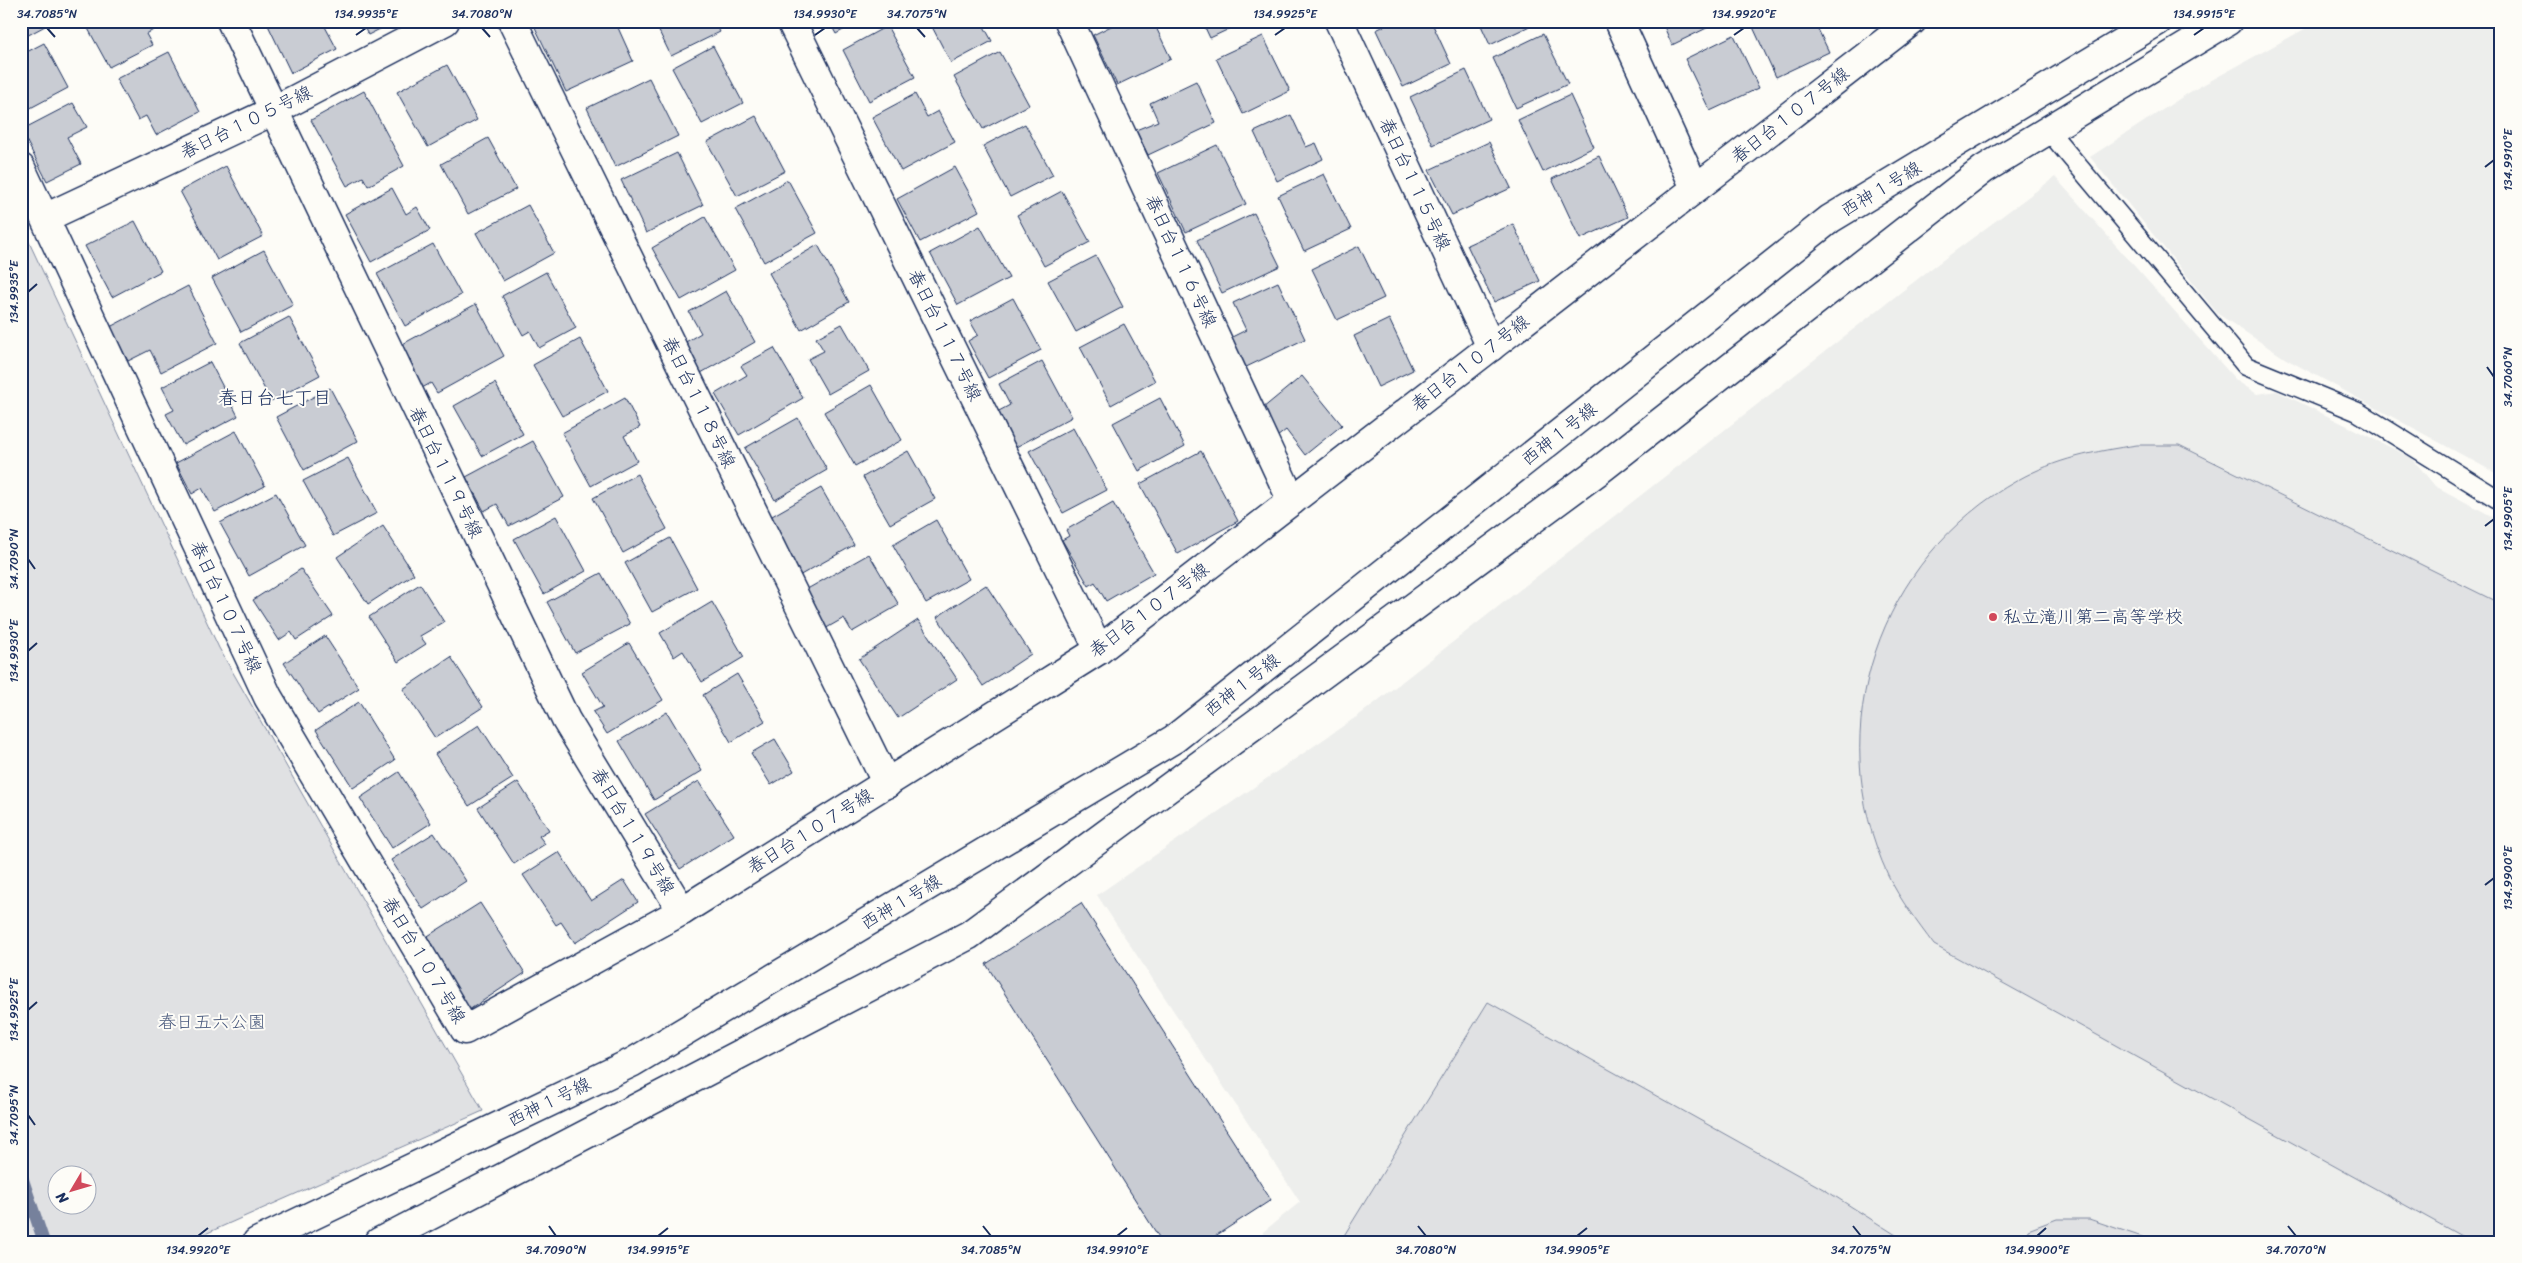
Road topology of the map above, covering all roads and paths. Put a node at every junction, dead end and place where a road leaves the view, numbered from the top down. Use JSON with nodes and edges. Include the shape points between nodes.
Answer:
{"nodes":[{"id":1,"x":231,"y":21,"type":"edge"},
{"id":2,"x":445,"y":21,"type":"edge"},
{"id":3,"x":512,"y":21,"type":"edge"},
{"id":4,"x":791,"y":21,"type":"edge"},
{"id":5,"x":1069,"y":21,"type":"edge"},
{"id":6,"x":1339,"y":21,"type":"edge"},
{"id":7,"x":1619,"y":21,"type":"edge"},
{"id":8,"x":1912,"y":21,"type":"edge"},
{"id":9,"x":2158,"y":21,"type":"edge"},
{"id":10,"x":2228,"y":21,"type":"edge"},
{"id":11,"x":272,"y":111,"type":"junction"},
{"id":12,"x":2048,"y":130,"type":"junction"},
{"id":13,"x":21,"y":168,"type":"edge"},
{"id":14,"x":1695,"y":188,"type":"junction"},
{"id":15,"x":45,"y":218,"type":"junction"},
{"id":16,"x":1491,"y":347,"type":"junction"},
{"id":17,"x":1292,"y":501,"type":"junction"},
{"id":18,"x":2501,"y":502,"type":"edge"},
{"id":19,"x":1099,"y":650,"type":"junction"},
{"id":20,"x":887,"y":784,"type":"junction"},
{"id":21,"x":682,"y":911,"type":"junction"},
{"id":22,"x":257,"y":1242,"type":"edge"},
{"id":23,"x":379,"y":1242,"type":"edge"}],
"edges":[{"from":1,"to":11,"type":"street","name":"春日台１１９号線"},
{"from":2,"to":11,"type":"street","name":"春日台１０５号線"},
{"from":3,"to":20,"type":"street","name":"春日台１１８号線"},
{"from":4,"to":19,"type":"street","name":"春日台１１７号線"},
{"from":5,"to":17,"type":"street","name":"春日台１１６号線"},
{"from":6,"to":16,"type":"street","name":"春日台１１５号線"},
{"from":7,"to":14,"type":"street"},
{"from":8,"to":14,"type":"street","name":"春日台１０７号線"},
{"from":9,"to":22,"type":"street","name":"西神１号線","via":[[1830,220],[1174,739],[633,1062]]},
{"from":10,"to":12,"type":"street"},
{"from":11,"to":15,"type":"street","name":"春日台１０５号線"},
{"from":11,"to":21,"type":"street","name":"春日台１１９号線","via":[[566,720]]},
{"from":12,"to":18,"type":"lane","via":[[2246,366],[2358,412]]},
{"from":12,"to":23,"type":"street","via":[[1984,169],[1597,472],[969,935]]},
{"from":13,"to":15,"type":"street","name":"春日台１０７号線"},
{"from":14,"to":16,"type":"street","name":"春日台１０７号線"},
{"from":15,"to":21,"type":"street","name":"春日台１０７号線","via":[[268,697],[466,1030]]},
{"from":16,"to":17,"type":"street","name":"春日台１０７号線"},
{"from":17,"to":19,"type":"street","name":"春日台１０７号線"},
{"from":19,"to":20,"type":"street","name":"春日台１０７号線"},
{"from":20,"to":21,"type":"street","name":"春日台１０７号線"}]}
